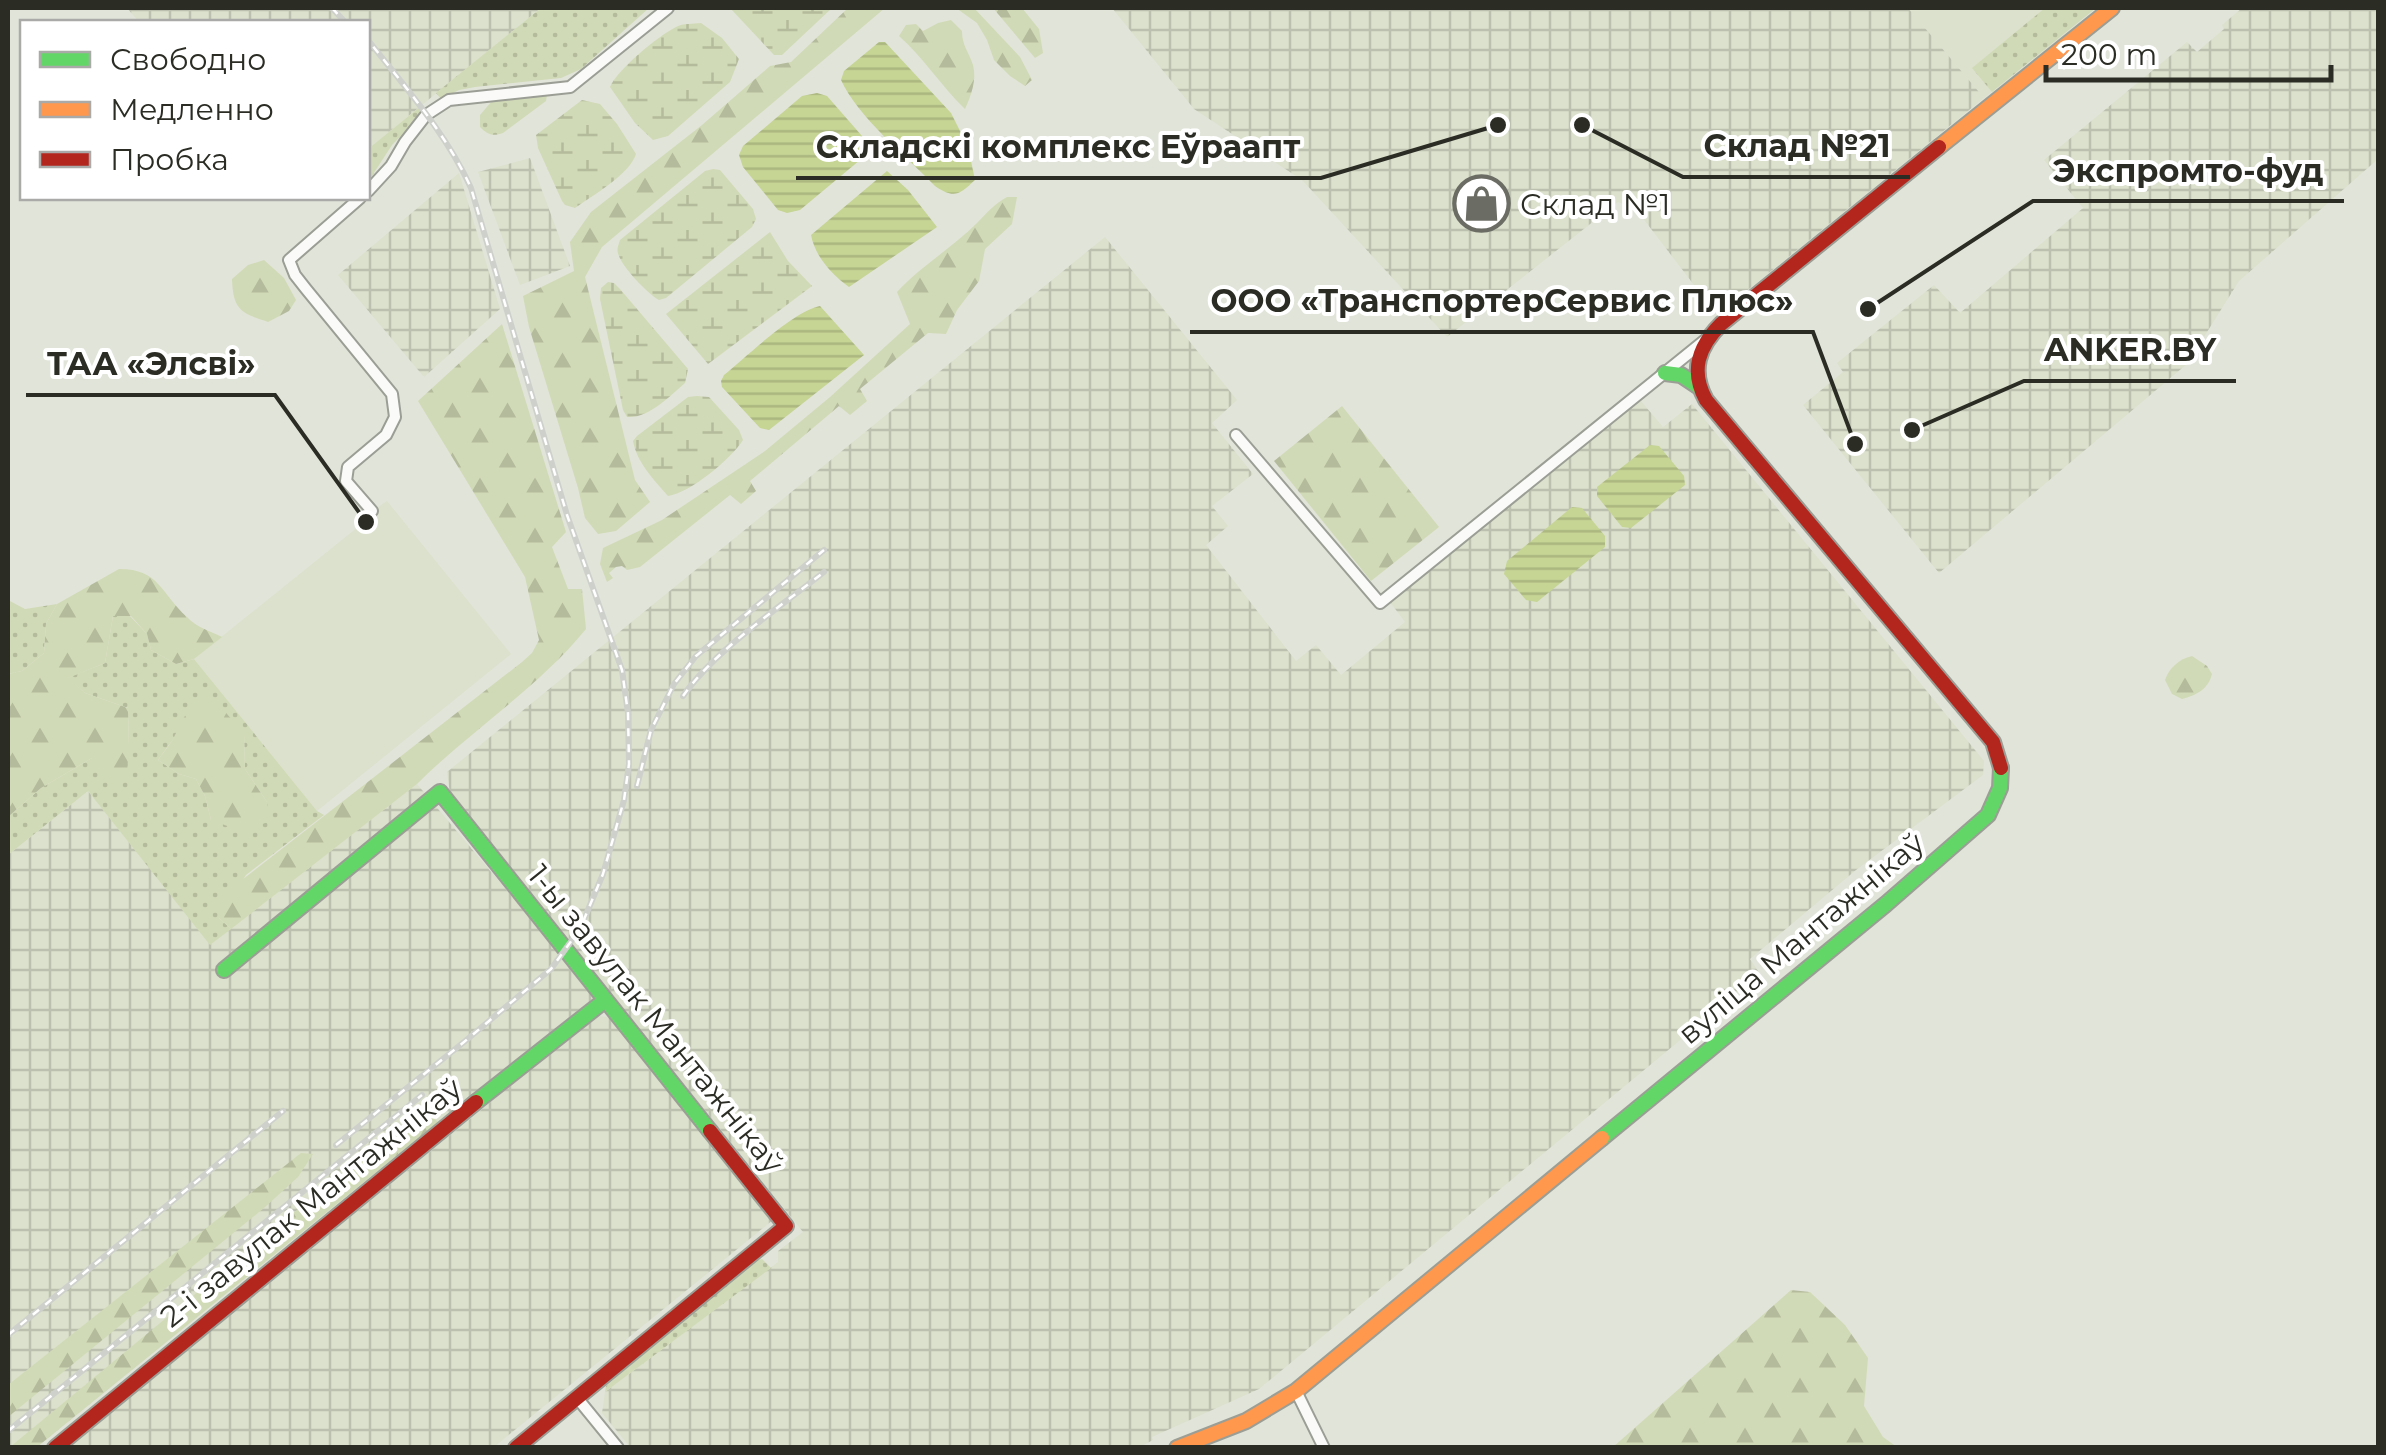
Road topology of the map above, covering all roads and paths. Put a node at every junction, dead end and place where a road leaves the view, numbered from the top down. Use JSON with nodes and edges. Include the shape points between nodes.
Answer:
{"nodes":[{"id":1,"x":668,"y":8,"type":"edge"},
{"id":2,"x":2112,"y":8,"type":"edge"},
{"id":3,"x":370,"y":189,"type":"edge"},
{"id":4,"x":358,"y":200,"type":"edge"},
{"id":5,"x":1704,"y":341,"type":"junction"},
{"id":6,"x":1664,"y":374,"type":"junction"},
{"id":7,"x":1698,"y":388,"type":"junction"},
{"id":8,"x":1236,"y":435,"type":"dead end"},
{"id":9,"x":372,"y":511,"type":"dead end"},
{"id":10,"x":224,"y":970,"type":"dead end"},
{"id":11,"x":604,"y":1001,"type":"junction"},
{"id":12,"x":1296,"y":1391,"type":"junction"},
{"id":13,"x":578,"y":1399,"type":"junction"},
{"id":14,"x":55,"y":1448,"type":"edge"},
{"id":15,"x":516,"y":1448,"type":"edge"},
{"id":16,"x":618,"y":1448,"type":"edge"},
{"id":17,"x":1178,"y":1448,"type":"edge"},
{"id":18,"x":1324,"y":1448,"type":"edge"}],
"edges":[{"from":1,"to":3,"type":"street","via":[[570,86],[449,100],[426,114]]},
{"from":2,"to":5,"type":"street"},
{"from":4,"to":9,"type":"street","via":[[290,260],[295,275],[392,394],[395,417],[386,435],[348,467],[346,481]]},
{"from":5,"to":6,"type":"street"},
{"from":5,"to":7,"type":"street"},
{"from":6,"to":7,"type":"street","via":[[1681,375]]},
{"from":6,"to":8,"type":"street","via":[[1380,604]]},
{"from":7,"to":12,"type":"street","name":"вуліца Мантажнікаў","via":[[1993,742],[2002,768],[1996,802],[1978,826],[1902,891]]},
{"from":10,"to":11,"type":"street","name":"1-ы завулак Мантажнікаў","via":[[440,792]]},
{"from":11,"to":13,"type":"street","name":"1-ы завулак Мантажнікаў","via":[[786,1226]]},
{"from":11,"to":14,"type":"street","name":"2-і завулак Мантажнікаў"},
{"from":12,"to":17,"type":"street","name":"вуліца Мантажнікаў","via":[[1246,1421]]},
{"from":12,"to":18,"type":"street"},
{"from":13,"to":15,"type":"street","name":"1-ы завулак Мантажнікаў"},
{"from":13,"to":16,"type":"street"}]}
